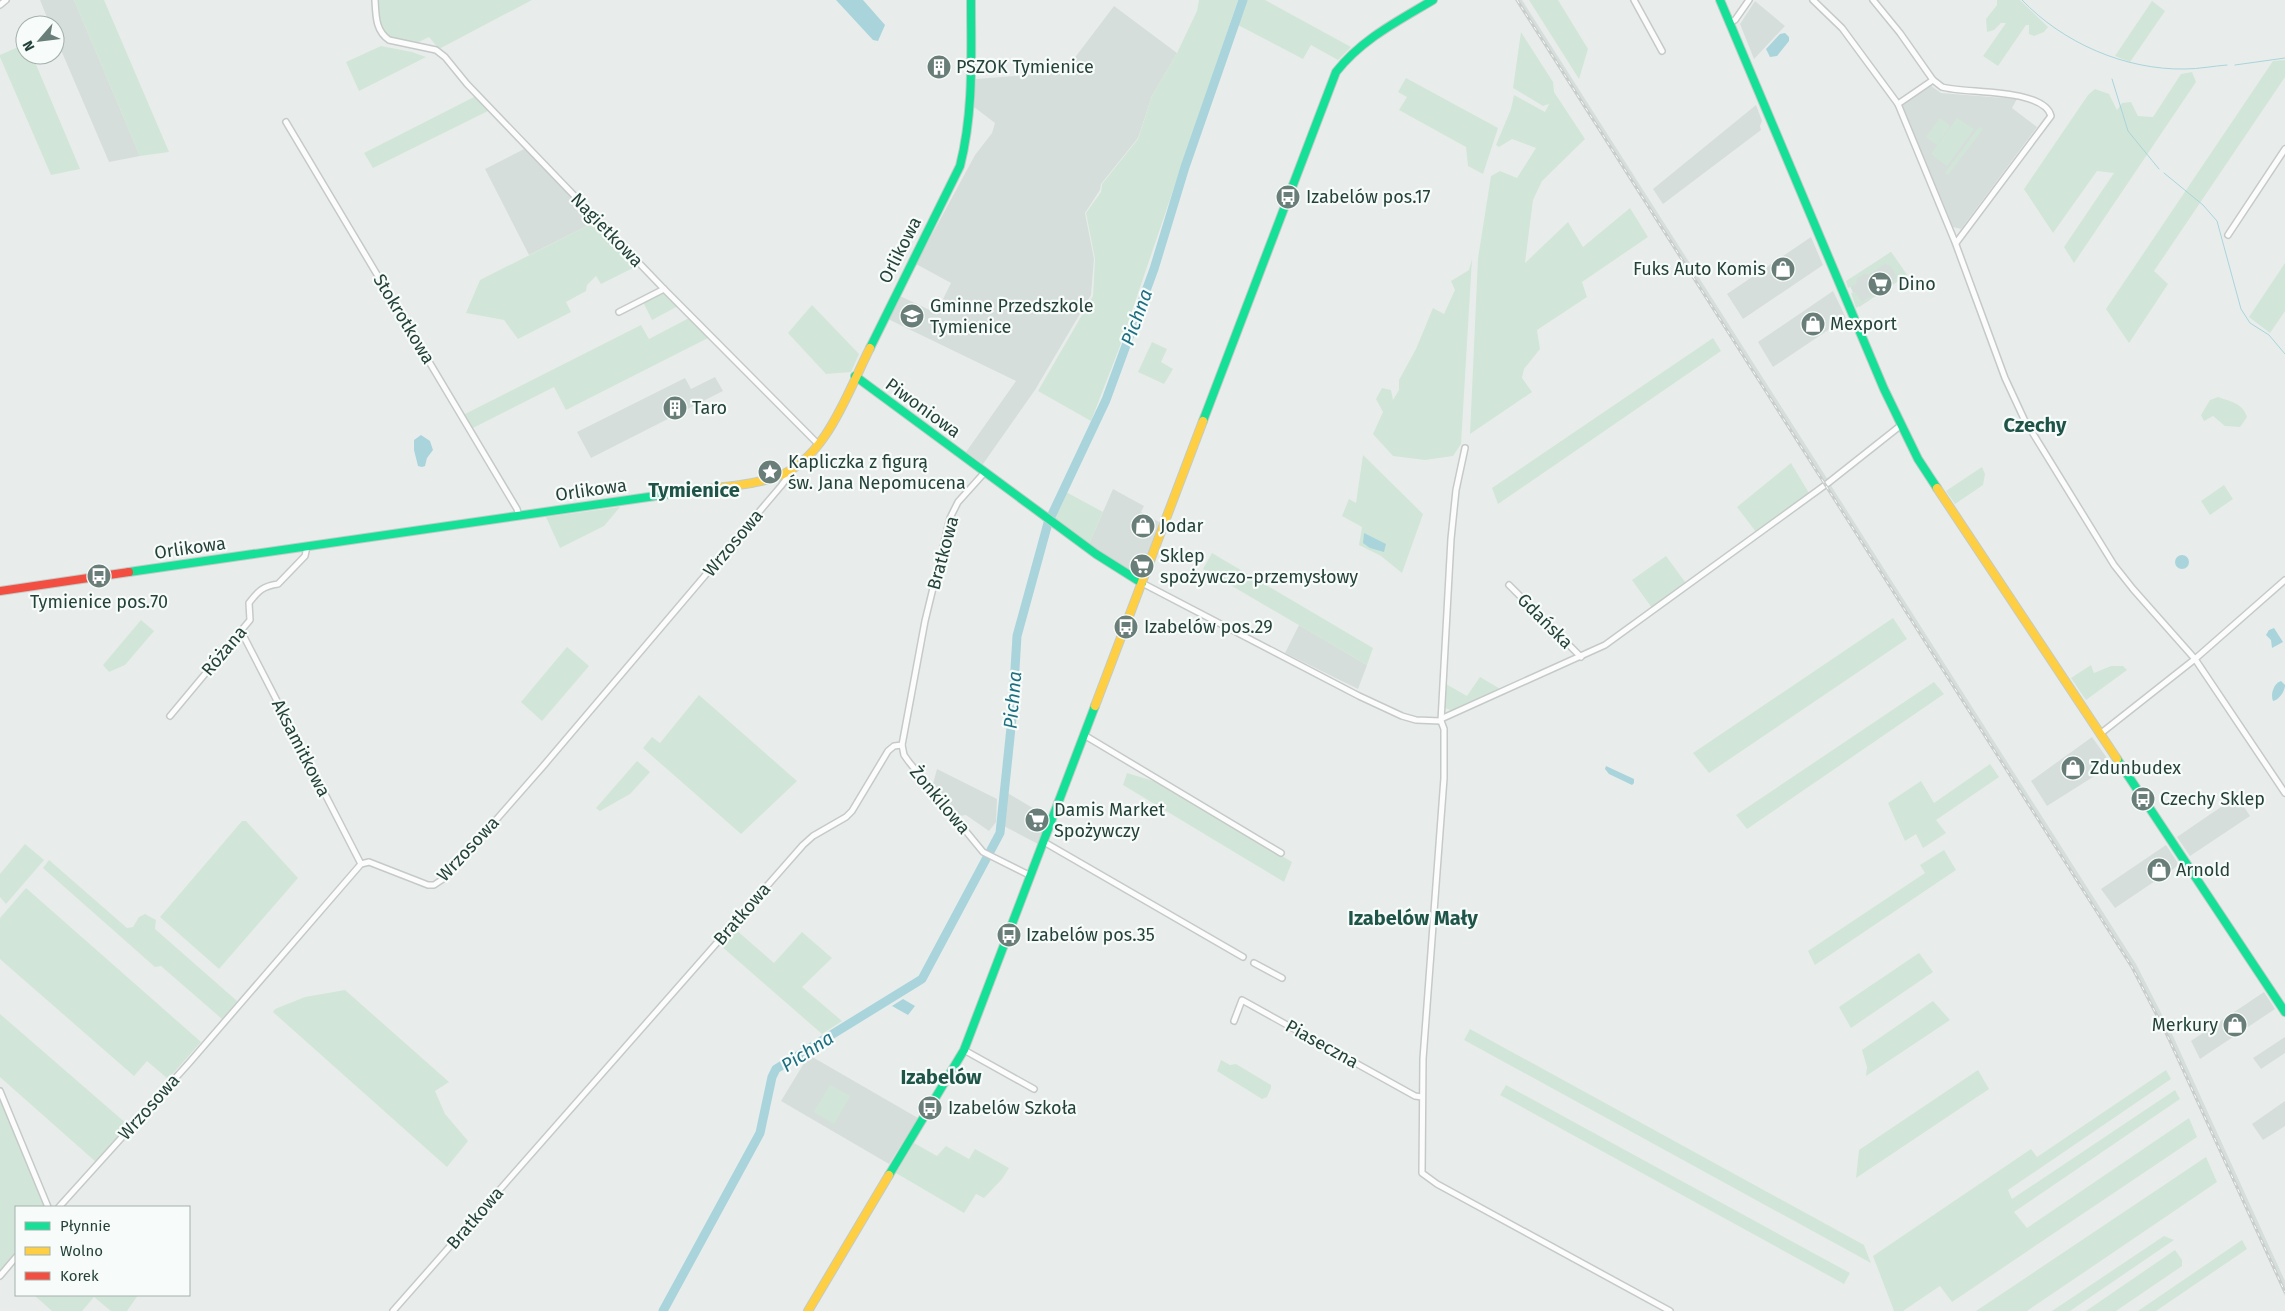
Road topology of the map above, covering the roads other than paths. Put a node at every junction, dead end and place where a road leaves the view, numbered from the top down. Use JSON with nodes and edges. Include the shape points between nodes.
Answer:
{"nodes":[{"id":1,"x":6,"y":0,"type":"edge"},
{"id":2,"x":375,"y":0,"type":"edge"},
{"id":3,"x":971,"y":0,"type":"edge"},
{"id":4,"x":1433,"y":0,"type":"edge"},
{"id":5,"x":1634,"y":0,"type":"edge"},
{"id":6,"x":1720,"y":0,"type":"edge"},
{"id":7,"x":1749,"y":0,"type":"edge"},
{"id":8,"x":1812,"y":0,"type":"edge"},
{"id":9,"x":1873,"y":0,"type":"edge"},
{"id":10,"x":0,"y":4,"type":"edge"},
{"id":11,"x":1729,"y":23,"type":"junction"},
{"id":12,"x":1662,"y":51,"type":"dead end"},
{"id":13,"x":1933,"y":80,"type":"junction"},
{"id":14,"x":1898,"y":104,"type":"junction"},
{"id":15,"x":286,"y":122,"type":"dead end"},
{"id":16,"x":2285,"y":149,"type":"edge"},
{"id":17,"x":2228,"y":235,"type":"dead end"},
{"id":18,"x":1956,"y":243,"type":"junction"},
{"id":19,"x":664,"y":289,"type":"junction"},
{"id":20,"x":619,"y":312,"type":"dead end"},
{"id":21,"x":855,"y":376,"type":"junction"},
{"id":22,"x":1900,"y":426,"type":"junction"},
{"id":23,"x":819,"y":445,"type":"junction"},
{"id":24,"x":1465,"y":448,"type":"dead end"},
{"id":25,"x":985,"y":472,"type":"junction"},
{"id":26,"x":787,"y":473,"type":"junction"},
{"id":27,"x":519,"y":516,"type":"junction"},
{"id":28,"x":307,"y":547,"type":"junction"},
{"id":29,"x":2285,"y":580,"type":"edge"},
{"id":30,"x":1142,"y":583,"type":"junction"},
{"id":31,"x":1509,"y":585,"type":"dead end"},
{"id":32,"x":0,"y":591,"type":"edge"},
{"id":33,"x":241,"y":631,"type":"junction"},
{"id":34,"x":1581,"y":657,"type":"junction"},
{"id":35,"x":2195,"y":659,"type":"junction"},
{"id":36,"x":170,"y":716,"type":"dead end"},
{"id":37,"x":1442,"y":719,"type":"junction"},
{"id":38,"x":2100,"y":734,"type":"junction"},
{"id":39,"x":1084,"y":736,"type":"junction"},
{"id":40,"x":902,"y":745,"type":"junction"},
{"id":41,"x":2285,"y":794,"type":"edge"},
{"id":42,"x":1044,"y":842,"type":"junction"},
{"id":43,"x":1281,"y":853,"type":"dead end"},
{"id":44,"x":361,"y":864,"type":"junction"},
{"id":45,"x":1031,"y":876,"type":"junction"},
{"id":46,"x":1243,"y":957,"type":"dead end"},
{"id":47,"x":1254,"y":963,"type":"dead end"},
{"id":48,"x":1282,"y":978,"type":"dead end"},
{"id":49,"x":2285,"y":1012,"type":"edge"},
{"id":50,"x":1234,"y":1021,"type":"dead end"},
{"id":51,"x":964,"y":1050,"type":"junction"},
{"id":52,"x":1034,"y":1089,"type":"dead end"},
{"id":53,"x":0,"y":1091,"type":"edge"},
{"id":54,"x":1422,"y":1097,"type":"junction"},
{"id":55,"x":48,"y":1206,"type":"edge"},
{"id":56,"x":60,"y":1206,"type":"edge"},
{"id":57,"x":15,"y":1258,"type":"edge"},
{"id":58,"x":0,"y":1276,"type":"edge"},
{"id":59,"x":393,"y":1311,"type":"edge"},
{"id":60,"x":808,"y":1311,"type":"edge"},
{"id":61,"x":1670,"y":1311,"type":"edge"}],
"edges":[{"from":1,"to":10,"type":"street"},
{"from":2,"to":19,"type":"street","name":"Nagietkowa","via":[[376,21],[384,36],[389,40],[428,47],[445,57],[467,84]]},
{"from":3,"to":21,"type":"street","name":"Orlikowa","via":[[969,114],[963,154]]},
{"from":4,"to":30,"type":"street","via":[[1362,44],[1336,72]]},
{"from":5,"to":12,"type":"street"},
{"from":6,"to":11,"type":"street"},
{"from":7,"to":11,"type":"street","via":[[1735,20]]},
{"from":8,"to":14,"type":"street","via":[[1842,28]]},
{"from":9,"to":13,"type":"street"},
{"from":11,"to":22,"type":"street"},
{"from":13,"to":14,"type":"street"},
{"from":13,"to":18,"type":"street","via":[[1950,89],[2029,97],[2047,106],[2051,116]]},
{"from":14,"to":18,"type":"street"},
{"from":15,"to":27,"type":"street","name":"Stokrotkowa"},
{"from":16,"to":17,"type":"street"},
{"from":18,"to":35,"type":"street","via":[[2004,378],[2024,419],[2114,565],[2132,590]]},
{"from":19,"to":20,"type":"street"},
{"from":19,"to":23,"type":"street","name":"Nagietkowa"},
{"from":21,"to":23,"type":"street","name":"Orlikowa","via":[[833,424]]},
{"from":21,"to":25,"type":"street","name":"Piwoniowa"},
{"from":22,"to":34,"type":"street","via":[[1828,483],[1610,641]]},
{"from":22,"to":38,"type":"street","via":[[1942,498]]},
{"from":23,"to":26,"type":"street","name":"Orlikowa","via":[[800,465]]},
{"from":24,"to":37,"type":"street","via":[[1456,490],[1451,539]]},
{"from":25,"to":30,"type":"street","name":"Piwoniowa","via":[[1096,554]]},
{"from":25,"to":40,"type":"street","name":"Bratkowa","via":[[958,502],[950,518],[925,621]]},
{"from":26,"to":27,"type":"street","name":"Orlikowa","via":[[756,482]]},
{"from":26,"to":44,"type":"street","name":"Wrzosowa","via":[[781,486],[539,771],[440,882],[428,885],[368,862]]},
{"from":27,"to":28,"type":"street","name":"Orlikowa"},
{"from":28,"to":32,"type":"street","name":"Orlikowa"},
{"from":28,"to":33,"type":"street","name":"Różana","via":[[304,556],[278,584],[265,586],[248,603],[250,620]]},
{"from":29,"to":35,"type":"street"},
{"from":30,"to":37,"type":"street","via":[[1402,716],[1416,720]]},
{"from":30,"to":39,"type":"street"},
{"from":31,"to":34,"type":"street","name":"Gdańska"},
{"from":33,"to":36,"type":"street","name":"Różana"},
{"from":33,"to":44,"type":"street","name":"Aksamitkowa"},
{"from":34,"to":37,"type":"street"},
{"from":35,"to":38,"type":"street"},
{"from":35,"to":41,"type":"street"},
{"from":37,"to":54,"type":"street","via":[[1444,778]]},
{"from":38,"to":49,"type":"street"},
{"from":39,"to":42,"type":"street"},
{"from":39,"to":43,"type":"street"},
{"from":40,"to":45,"type":"street","name":"Żonkilowa","via":[[909,762],[983,852]]},
{"from":40,"to":59,"type":"street","name":"Bratkowa","via":[[888,751],[852,812],[803,845]]},
{"from":42,"to":45,"type":"street"},
{"from":42,"to":46,"type":"street"},
{"from":44,"to":56,"type":"street","name":"Wrzosowa"},
{"from":45,"to":51,"type":"street"},
{"from":47,"to":48,"type":"street"},
{"from":50,"to":54,"type":"street","name":"Piaseczna","via":[[1242,1000]]},
{"from":51,"to":52,"type":"street"},
{"from":51,"to":60,"type":"street"},
{"from":53,"to":55,"type":"street"},
{"from":54,"to":61,"type":"street","via":[[1421,1170],[1426,1178]]},
{"from":57,"to":58,"type":"street"}]}
